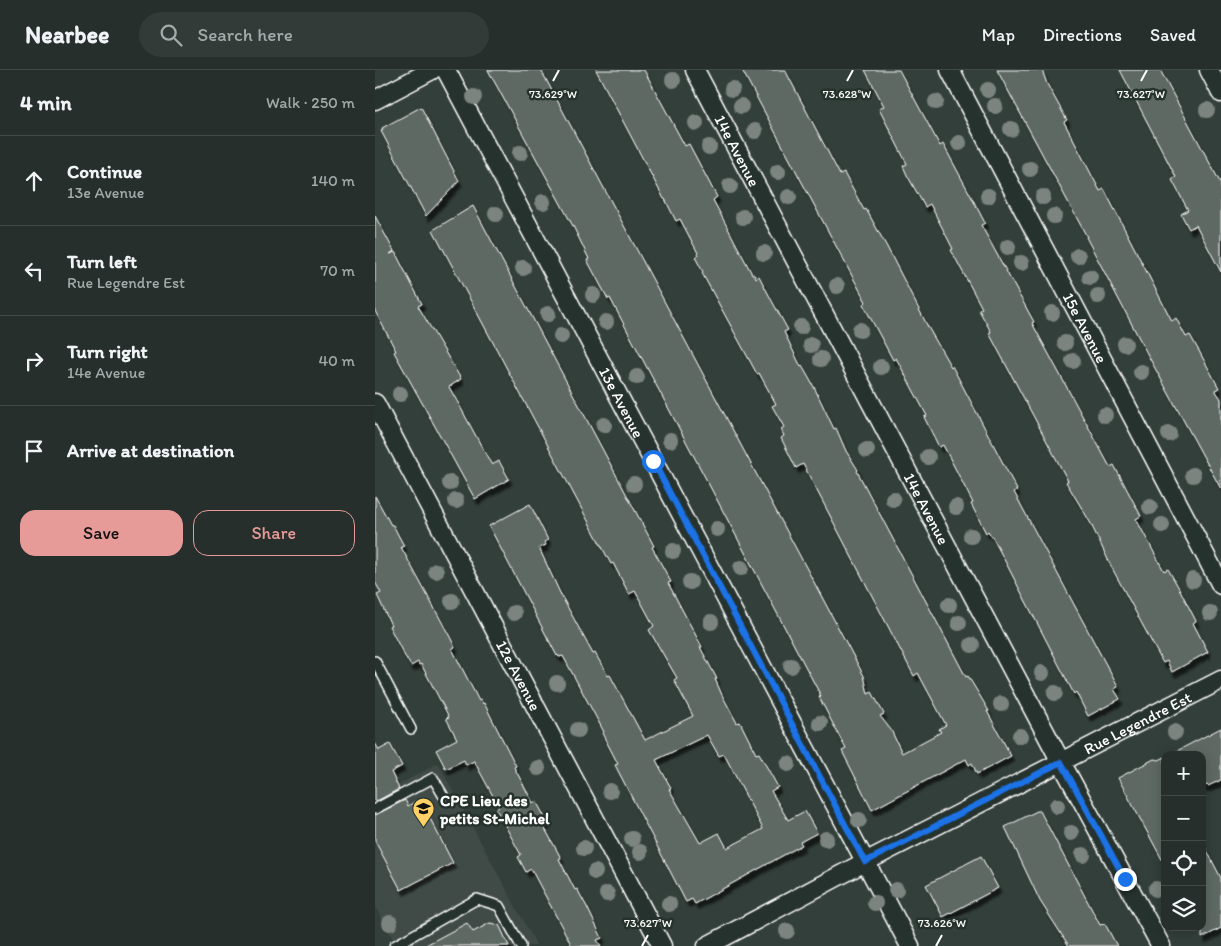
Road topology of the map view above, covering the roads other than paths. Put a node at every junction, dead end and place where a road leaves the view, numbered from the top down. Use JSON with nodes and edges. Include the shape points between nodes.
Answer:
{"nodes":[{"id":1,"x":432,"y":70,"type":"edge"},
{"id":2,"x":446,"y":70,"type":"edge"},
{"id":3,"x":695,"y":70,"type":"edge"},
{"id":4,"x":950,"y":70,"type":"edge"},
{"id":5,"x":1209,"y":70,"type":"edge"},
{"id":6,"x":1221,"y":93,"type":"edge"},
{"id":7,"x":375,"y":100,"type":"edge"},
{"id":8,"x":375,"y":403,"type":"edge"},
{"id":9,"x":1221,"y":584,"type":"edge"},
{"id":10,"x":375,"y":661,"type":"edge"},
{"id":11,"x":1221,"y":680,"type":"edge"},
{"id":12,"x":411,"y":729,"type":"dead end"},
{"id":13,"x":1061,"y":762,"type":"junction"},
{"id":14,"x":443,"y":795,"type":"dead end"},
{"id":15,"x":375,"y":809,"type":"edge"},
{"id":16,"x":865,"y":862,"type":"junction"},
{"id":17,"x":394,"y":946,"type":"edge"},
{"id":18,"x":521,"y":946,"type":"edge"},
{"id":19,"x":662,"y":946,"type":"edge"},
{"id":20,"x":707,"y":946,"type":"edge"},
{"id":21,"x":910,"y":946,"type":"edge"},
{"id":22,"x":1161,"y":946,"type":"edge"}],
"edges":[{"from":1,"to":7,"type":"street"},
{"from":2,"to":16,"type":"street","name":"13e Avenue"},
{"from":3,"to":13,"type":"street","name":"14e Avenue"},
{"from":4,"to":9,"type":"street","name":"15e Avenue"},
{"from":5,"to":6,"type":"street"},
{"from":8,"to":19,"type":"street","name":"12e Avenue"},
{"from":10,"to":12,"type":"lane"},
{"from":11,"to":13,"type":"street","name":"Rue Legendre Est"},
{"from":13,"to":16,"type":"street","name":"Rue Legendre Est"},
{"from":13,"to":22,"type":"street","name":"14e Avenue"},
{"from":14,"to":15,"type":"lane","via":[[433,778]]},
{"from":16,"to":20,"type":"street","name":"Rue Legendre Est"},
{"from":16,"to":21,"type":"street","name":"13e Avenue"},
{"from":17,"to":18,"type":"lane","via":[[477,900],[499,906]]}]}
